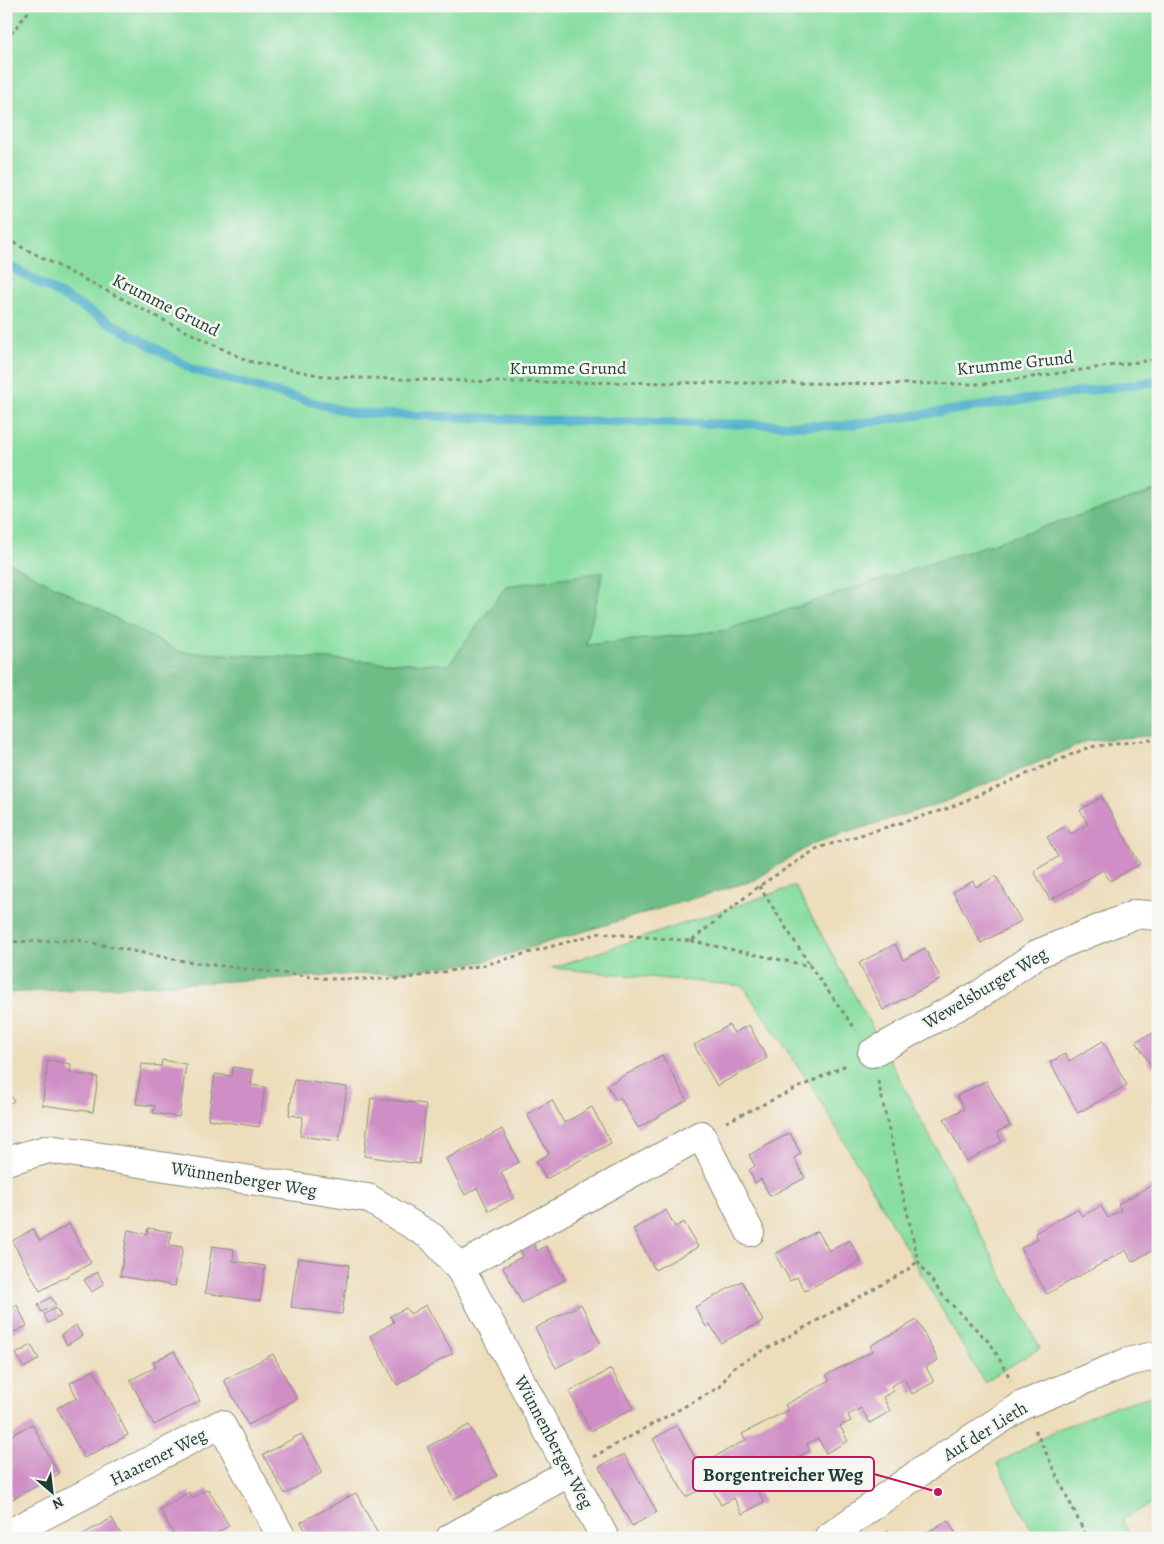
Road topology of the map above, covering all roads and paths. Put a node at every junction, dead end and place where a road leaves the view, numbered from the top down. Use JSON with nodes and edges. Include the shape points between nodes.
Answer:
{"nodes":[{"id":1,"x":33,"y":6,"type":"edge"},
{"id":2,"x":6,"y":40,"type":"edge"},
{"id":3,"x":6,"y":239,"type":"edge"},
{"id":4,"x":1158,"y":359,"type":"edge"},
{"id":5,"x":1158,"y":739,"type":"edge"},
{"id":6,"x":758,"y":886,"type":"junction"},
{"id":7,"x":1158,"y":916,"type":"edge"},
{"id":8,"x":691,"y":941,"type":"junction"},
{"id":9,"x":6,"y":942,"type":"edge"},
{"id":10,"x":810,"y":966,"type":"junction"},
{"id":11,"x":872,"y":1053,"type":"junction"},
{"id":12,"x":701,"y":1135,"type":"junction"},
{"id":13,"x":6,"y":1161,"type":"edge"},
{"id":14,"x":750,"y":1232,"type":"dead end"},
{"id":15,"x":918,"y":1261,"type":"junction"},
{"id":16,"x":459,"y":1268,"type":"junction"},
{"id":17,"x":1158,"y":1354,"type":"edge"},
{"id":18,"x":1023,"y":1405,"type":"junction"},
{"id":19,"x":1045,"y":1428,"type":"dead end"},
{"id":20,"x":1036,"y":1432,"type":"junction"},
{"id":21,"x":1027,"y":1437,"type":"dead end"},
{"id":22,"x":570,"y":1472,"type":"junction"},
{"id":23,"x":886,"y":1529,"type":"dead end"},
{"id":24,"x":879,"y":1533,"type":"dead end"},
{"id":25,"x":6,"y":1535,"type":"edge"},
{"id":26,"x":282,"y":1538,"type":"edge"},
{"id":27,"x":450,"y":1538,"type":"edge"},
{"id":28,"x":605,"y":1538,"type":"edge"},
{"id":29,"x":828,"y":1538,"type":"edge"},
{"id":30,"x":1087,"y":1538,"type":"edge"}],
"edges":[{"from":1,"to":2,"type":"path"},
{"from":3,"to":4,"type":"path","name":"Krumme Grund","via":[[248,361],[328,377],[504,382],[983,384]]},
{"from":5,"to":6,"type":"path","via":[[1089,747],[946,809],[818,848]]},
{"from":6,"to":8,"type":"path"},
{"from":6,"to":10,"type":"path"},
{"from":7,"to":11,"type":"street","name":"Wewelsburger Weg","via":[[1136,914],[1037,954],[982,992]]},
{"from":8,"to":9,"type":"path","via":[[600,933],[484,966],[402,979],[332,979],[189,962],[77,940]]},
{"from":8,"to":10,"type":"path"},
{"from":10,"to":11,"type":"path"},
{"from":11,"to":12,"type":"path"},
{"from":11,"to":15,"type":"path"},
{"from":12,"to":14,"type":"street"},
{"from":12,"to":16,"type":"street"},
{"from":13,"to":16,"type":"street","name":"Wünnenberger Weg","via":[[48,1149],[368,1198],[432,1237]]},
{"from":15,"to":18,"type":"path","via":[[943,1296],[991,1344]]},
{"from":15,"to":22,"type":"path","via":[[906,1271],[732,1368],[720,1387],[600,1452]]},
{"from":16,"to":22,"type":"street","name":"Wünnenberger Weg"},
{"from":17,"to":18,"type":"street","name":"Auf der Lieth"},
{"from":18,"to":20,"type":"path"},
{"from":18,"to":29,"type":"street","name":"Auf der Lieth","via":[[923,1470]]},
{"from":19,"to":20,"type":"path"},
{"from":20,"to":21,"type":"path"},
{"from":20,"to":30,"type":"path"},
{"from":22,"to":27,"type":"street"},
{"from":22,"to":28,"type":"street","name":"Wünnenberger Weg"},
{"from":23,"to":24,"type":"path"},
{"from":25,"to":26,"type":"street","name":"Haarener Weg","via":[[221,1424]]}]}
